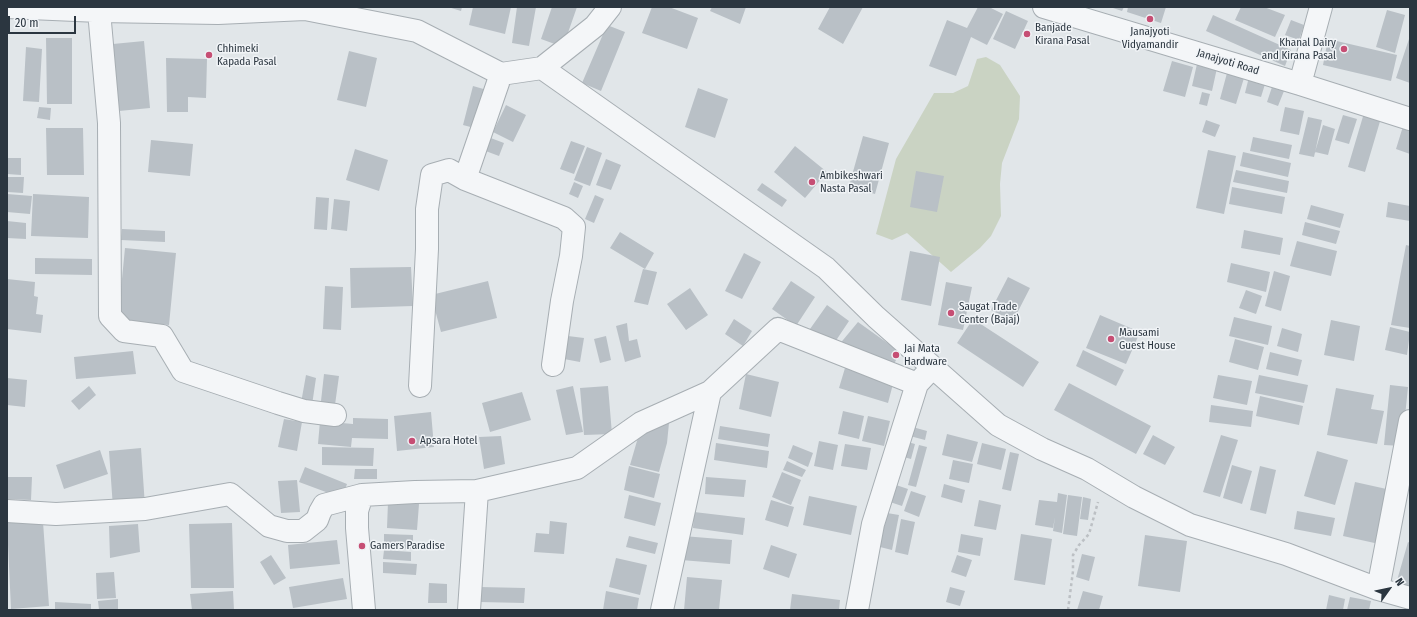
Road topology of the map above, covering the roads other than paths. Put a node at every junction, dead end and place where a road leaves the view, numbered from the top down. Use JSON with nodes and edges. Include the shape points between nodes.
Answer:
{"nodes":[{"id":1,"x":7,"y":7,"type":"edge"},
{"id":2,"x":610,"y":7,"type":"edge"},
{"id":3,"x":1044,"y":7,"type":"edge"},
{"id":4,"x":1321,"y":7,"type":"edge"},
{"id":5,"x":99,"y":11,"type":"junction"},
{"id":6,"x":542,"y":68,"type":"junction"},
{"id":7,"x":500,"y":74,"type":"junction"},
{"id":8,"x":1300,"y":84,"type":"junction"},
{"id":9,"x":1410,"y":120,"type":"edge"},
{"id":10,"x":465,"y":179,"type":"junction"},
{"id":11,"x":553,"y":365,"type":"dead end"},
{"id":12,"x":932,"y":368,"type":"junction"},
{"id":13,"x":917,"y":384,"type":"junction"},
{"id":14,"x":420,"y":386,"type":"dead end"},
{"id":15,"x":710,"y":392,"type":"junction"},
{"id":16,"x":335,"y":415,"type":"dead end"},
{"id":17,"x":1410,"y":421,"type":"edge"},
{"id":18,"x":477,"y":492,"type":"junction"},
{"id":19,"x":362,"y":495,"type":"junction"},
{"id":20,"x":7,"y":511,"type":"edge"},
{"id":21,"x":1378,"y":589,"type":"junction"},
{"id":22,"x":1410,"y":598,"type":"edge"},
{"id":23,"x":364,"y":610,"type":"edge"},
{"id":24,"x":469,"y":610,"type":"edge"},
{"id":25,"x":662,"y":610,"type":"edge"},
{"id":26,"x":857,"y":610,"type":"edge"}],
"edges":[{"from":1,"to":5,"type":"street"},
{"from":2,"to":6,"type":"street","via":[[595,26]]},
{"from":3,"to":8,"type":"street","name":"Janajyoti Road"},
{"from":4,"to":8,"type":"street"},
{"from":5,"to":7,"type":"street","via":[[218,13],[305,9],[417,31]]},
{"from":5,"to":16,"type":"street","via":[[108,123],[110,316],[124,331],[162,336],[183,371],[304,411]]},
{"from":6,"to":7,"type":"street"},
{"from":6,"to":12,"type":"street","via":[[826,268]]},
{"from":7,"to":10,"type":"street"},
{"from":8,"to":9,"type":"street","name":"Janajyoti Road"},
{"from":10,"to":11,"type":"street","via":[[564,218],[574,227]]},
{"from":10,"to":14,"type":"street","via":[[449,170],[432,175],[427,209]]},
{"from":12,"to":13,"type":"street"},
{"from":12,"to":21,"type":"street","via":[[998,425],[1190,525],[1286,554]]},
{"from":13,"to":15,"type":"street","via":[[778,329]]},
{"from":13,"to":26,"type":"street","via":[[873,524]]},
{"from":15,"to":18,"type":"street","via":[[641,422],[577,468]]},
{"from":15,"to":25,"type":"street"},
{"from":17,"to":21,"type":"street"},
{"from":18,"to":19,"type":"street"},
{"from":18,"to":24,"type":"street"},
{"from":19,"to":20,"type":"street","via":[[324,505],[317,520],[303,531],[287,531],[269,526],[230,494],[145,509],[56,514]]},
{"from":19,"to":23,"type":"street","via":[[357,511],[357,528]]},
{"from":21,"to":22,"type":"street"}]}
